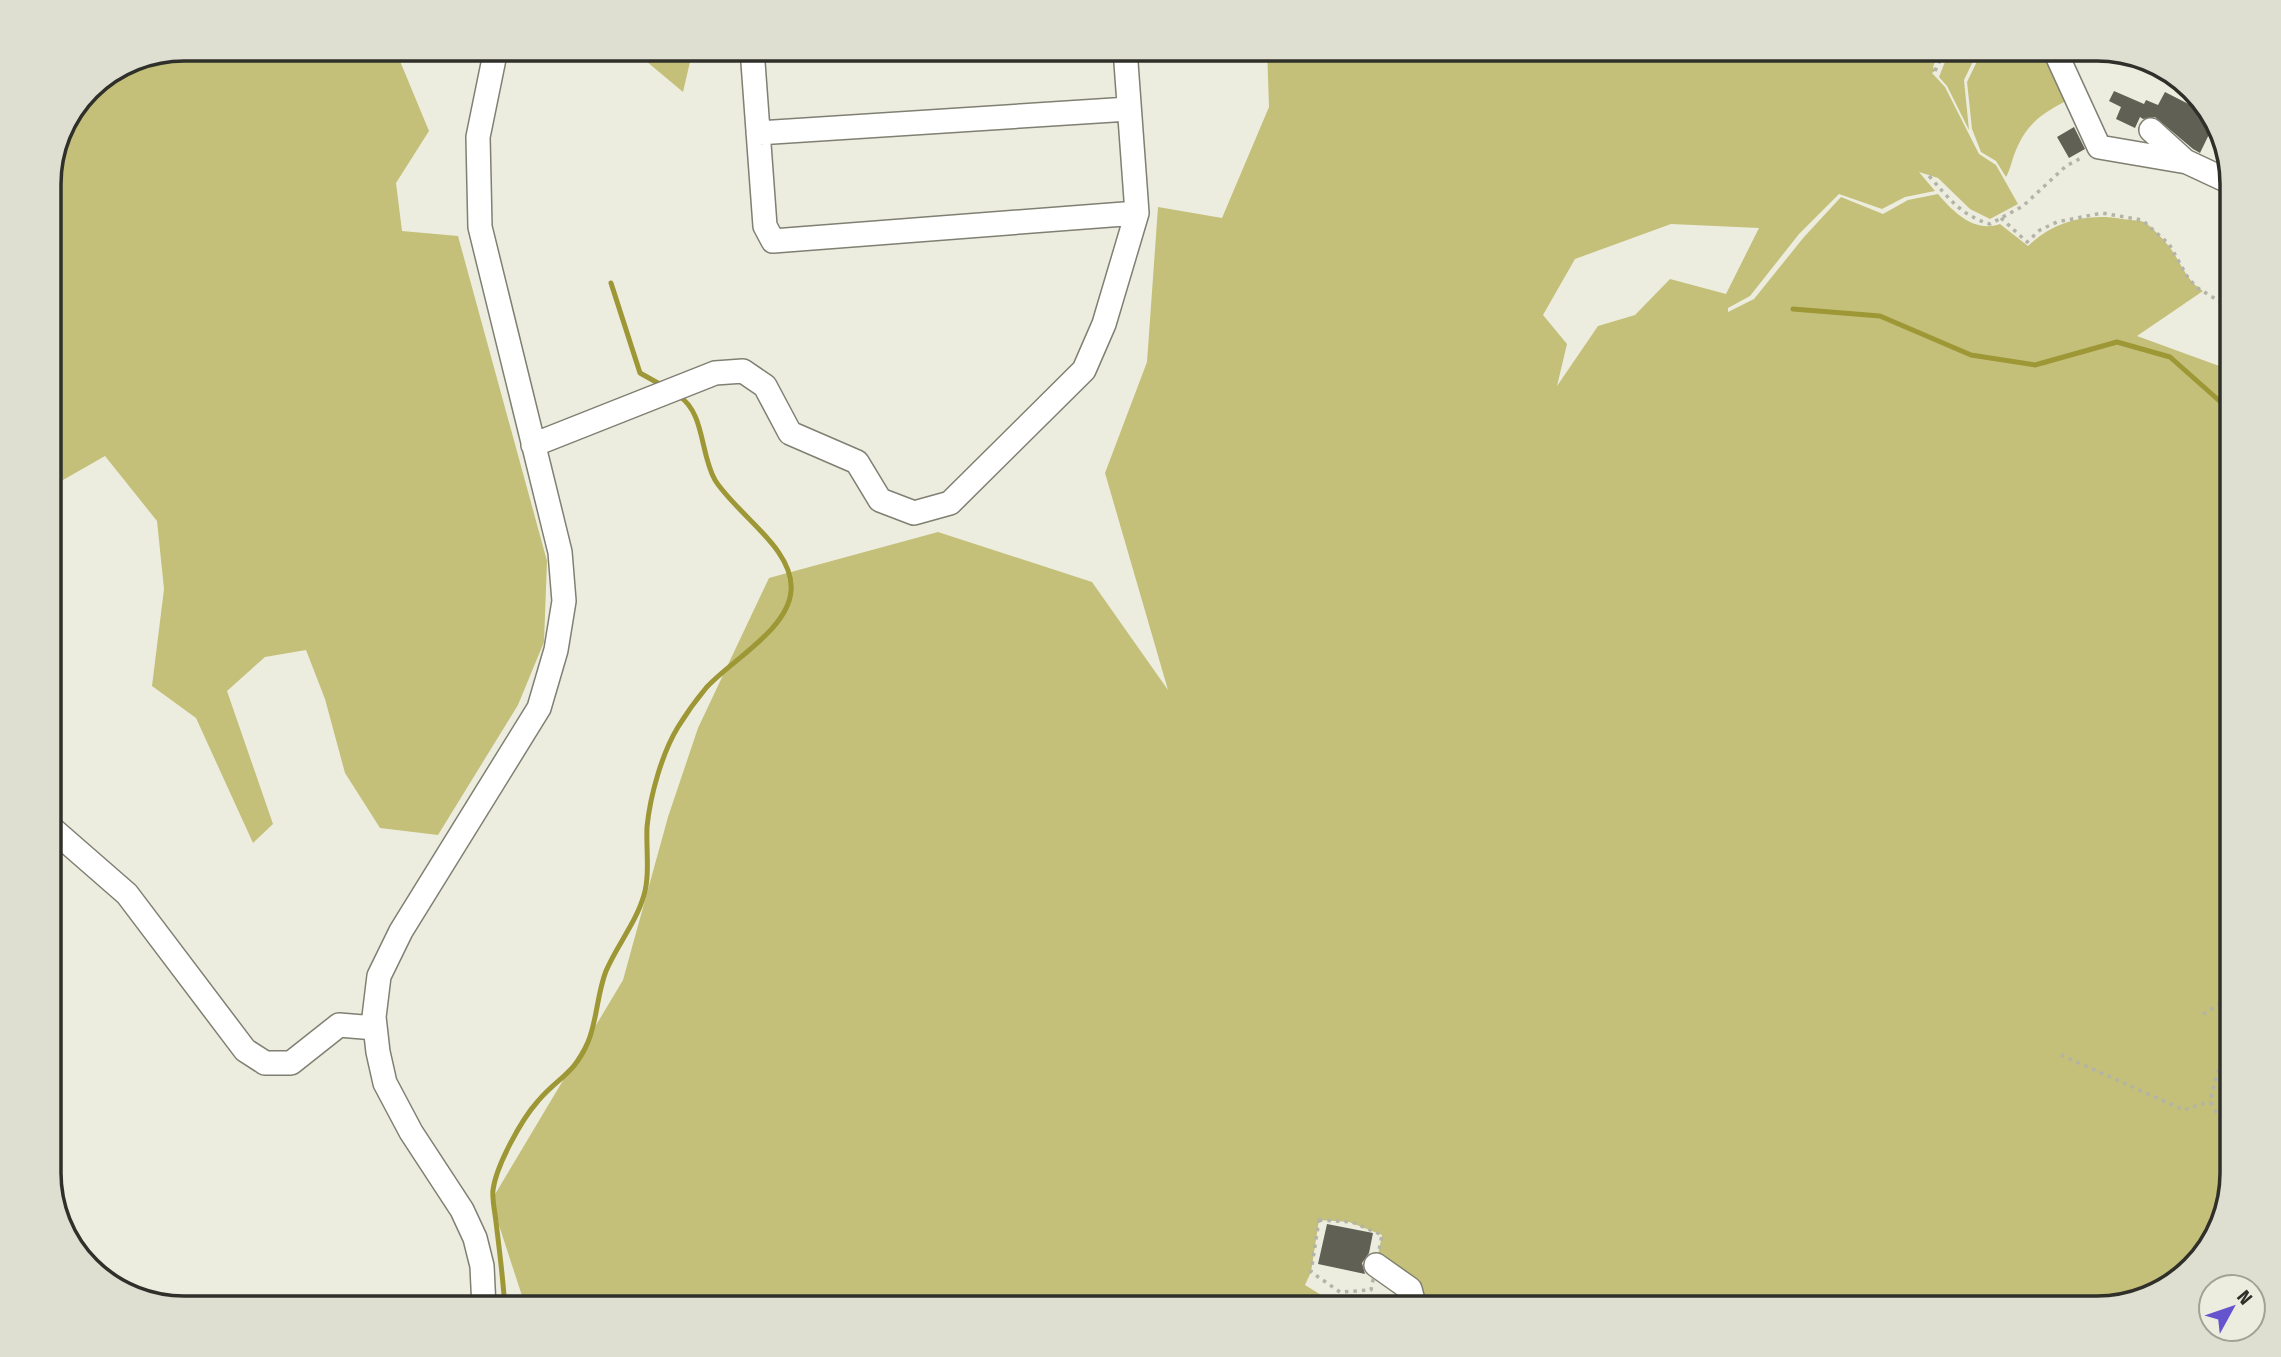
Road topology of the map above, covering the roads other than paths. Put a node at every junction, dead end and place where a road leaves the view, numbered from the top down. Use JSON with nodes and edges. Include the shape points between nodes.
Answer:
{"nodes":[{"id":1,"x":2060,"y":61,"type":"edge"},
{"id":2,"x":493,"y":62,"type":"edge"},
{"id":3,"x":753,"y":62,"type":"edge"},
{"id":4,"x":1126,"y":62,"type":"edge"},
{"id":5,"x":1129,"y":109,"type":"junction"},
{"id":6,"x":2151,"y":130,"type":"dead end"},
{"id":7,"x":758,"y":133,"type":"junction"},
{"id":8,"x":2187,"y":162,"type":"junction"},
{"id":9,"x":2219,"y":177,"type":"edge"},
{"id":10,"x":1137,"y":213,"type":"junction"},
{"id":11,"x":533,"y":445,"type":"junction"},
{"id":12,"x":62,"y":836,"type":"edge"},
{"id":13,"x":375,"y":1028,"type":"junction"},
{"id":14,"x":1376,"y":1265,"type":"road end"},
{"id":15,"x":484,"y":1296,"type":"edge"},
{"id":16,"x":1412,"y":1296,"type":"edge"}],
"edges":[{"from":1,"to":8,"type":"street","via":[[2099,146]]},
{"from":2,"to":11,"type":"street","via":[[478,137],[480,227]]},
{"from":3,"to":7,"type":"street"},
{"from":4,"to":5,"type":"street"},
{"from":5,"to":7,"type":"street"},
{"from":5,"to":10,"type":"street"},
{"from":6,"to":8,"type":"street"},
{"from":7,"to":10,"type":"street","via":[[765,226],[773,241]]},
{"from":8,"to":9,"type":"street"},
{"from":10,"to":11,"type":"street","via":[[1104,324],[1084,370],[950,503],[914,513],[880,500],[857,462],[790,433],[765,386],[743,371],[715,373]]},
{"from":11,"to":13,"type":"street","via":[[560,552],[564,601],[556,650],[539,708],[401,931],[379,976]]},
{"from":12,"to":13,"type":"street","via":[[127,894],[246,1050],[265,1063],[291,1063],[339,1025]]},
{"from":13,"to":15,"type":"street","via":[[385,1083],[462,1210],[474,1238]]},
{"from":14,"to":16,"type":"street","via":[[1410,1289]]}]}
